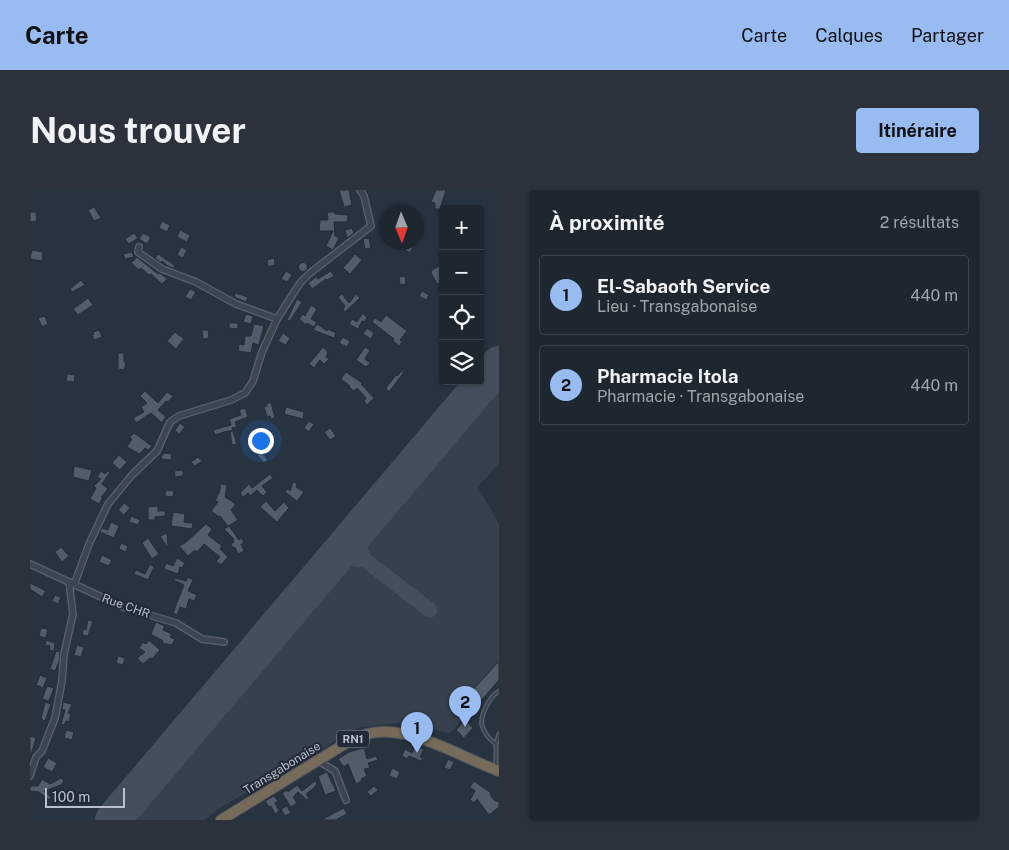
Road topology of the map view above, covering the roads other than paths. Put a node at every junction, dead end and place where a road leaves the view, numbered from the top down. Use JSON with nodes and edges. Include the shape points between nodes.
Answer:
{"nodes":[{"id":1,"x":360,"y":190,"type":"edge"},
{"id":2,"x":139,"y":247,"type":"dead end"},
{"id":3,"x":277,"y":319,"type":"junction"},
{"id":4,"x":30,"y":564,"type":"edge"},
{"id":5,"x":72,"y":584,"type":"junction"},
{"id":6,"x":224,"y":642,"type":"dead end"},
{"id":7,"x":499,"y":691,"type":"edge"},
{"id":8,"x":499,"y":734,"type":"edge"},
{"id":9,"x":496,"y":744,"type":"junction"},
{"id":10,"x":317,"y":760,"type":"junction"},
{"id":11,"x":498,"y":770,"type":"edge"},
{"id":12,"x":30,"y":776,"type":"edge"},
{"id":13,"x":346,"y":800,"type":"dead end"},
{"id":14,"x":221,"y":820,"type":"edge"}],
"edges":[{"from":1,"to":3,"type":"street","via":[[371,226],[310,273]]},
{"from":2,"to":3,"type":"street","via":[[138,252],[162,268],[236,304]]},
{"from":3,"to":5,"type":"street","via":[[253,381],[245,393],[170,422],[157,450],[108,504]]},
{"from":4,"to":5,"type":"street","name":"Rue CHR"},
{"from":5,"to":6,"type":"street","name":"Rue CHR","via":[[123,607],[176,623],[202,639]]},
{"from":5,"to":12,"type":"street","via":[[73,614],[55,718]]},
{"from":7,"to":9,"type":"lane","via":[[488,701],[481,723],[485,734]]},
{"from":8,"to":9,"type":"lane"},
{"from":9,"to":11,"type":"lane"},
{"from":10,"to":11,"type":"highway","name":"Transgabonaise","number":"RN1","via":[[356,737],[394,732],[431,742]]},
{"from":10,"to":13,"type":"street","via":[[335,771]]},
{"from":10,"to":14,"type":"highway","name":"Transgabonaise","number":"RN1"}]}
